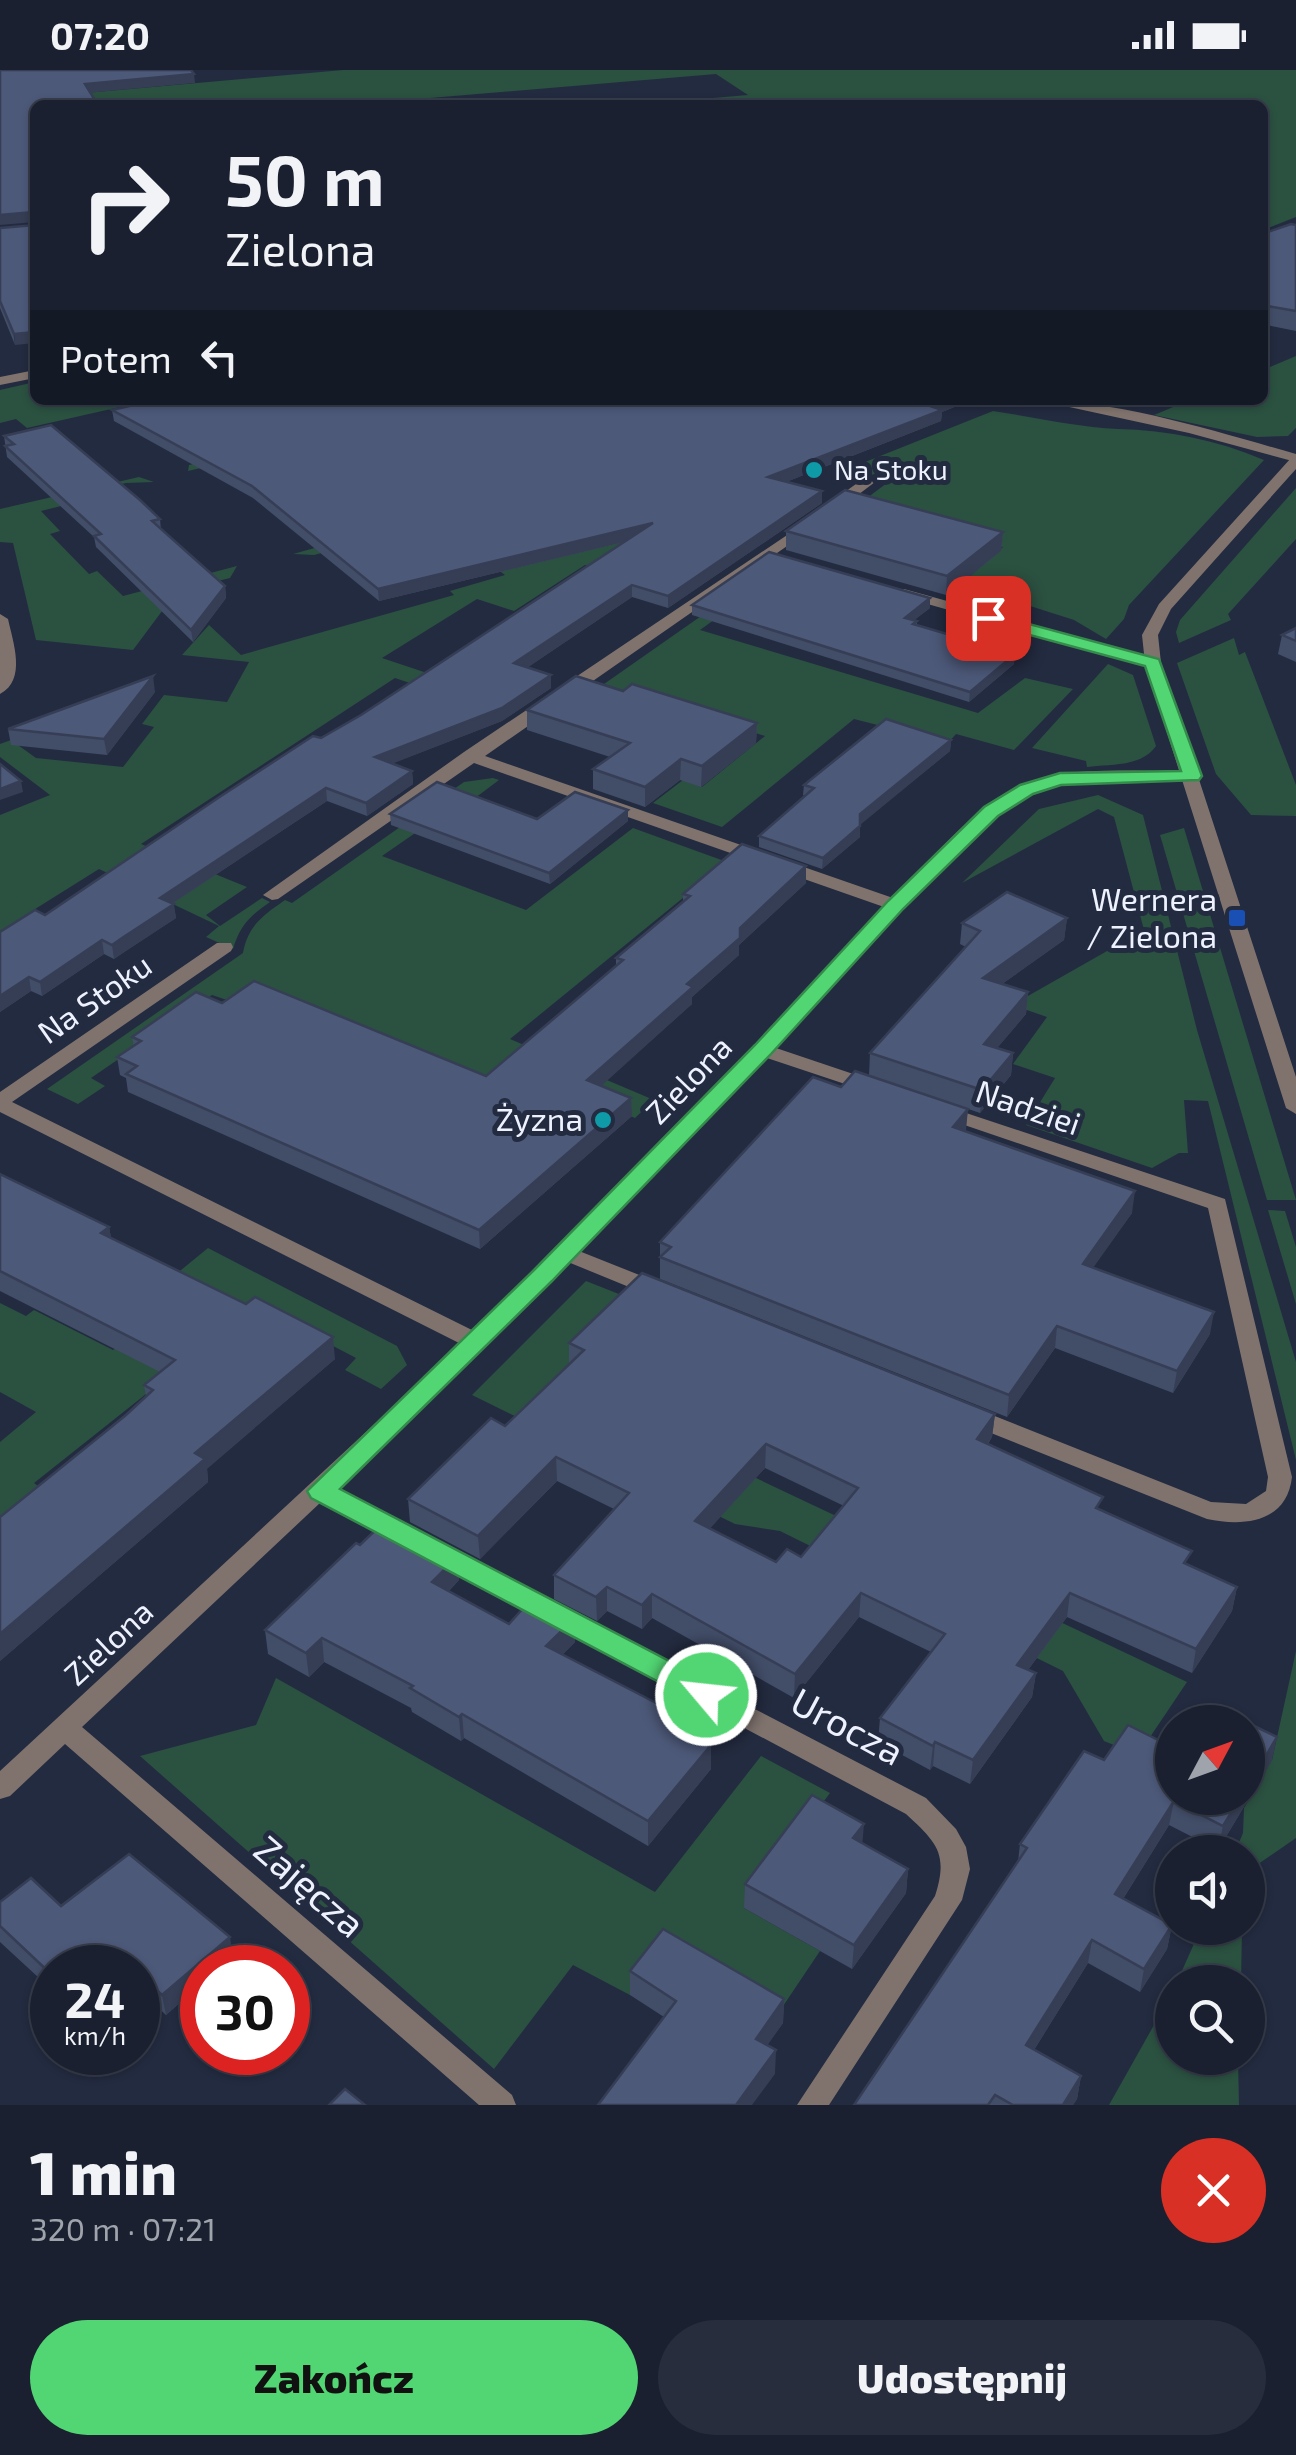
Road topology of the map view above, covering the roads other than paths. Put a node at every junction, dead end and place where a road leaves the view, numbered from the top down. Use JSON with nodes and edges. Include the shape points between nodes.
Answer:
{"nodes":[{"id":1,"x":30,"y":375,"type":"edge"},
{"id":2,"x":0,"y":381,"type":"edge"},
{"id":3,"x":1069,"y":405,"type":"edge"},
{"id":4,"x":1296,"y":460,"type":"edge"},
{"id":5,"x":868,"y":482,"type":"dead end"},
{"id":6,"x":767,"y":554,"type":"junction"},
{"id":7,"x":786,"y":559,"type":"edge"},
{"id":8,"x":896,"y":591,"type":"edge"},
{"id":9,"x":0,"y":619,"type":"edge"},
{"id":10,"x":1152,"y":663,"type":"junction"},
{"id":11,"x":0,"y":689,"type":"edge"},
{"id":12,"x":470,"y":756,"type":"junction"},
{"id":13,"x":1192,"y":776,"type":"junction"},
{"id":14,"x":272,"y":895,"type":"dead end"},
{"id":15,"x":896,"y":905,"type":"junction"},
{"id":16,"x":224,"y":947,"type":"dead end"},
{"id":17,"x":763,"y":1050,"type":"junction"},
{"id":18,"x":0,"y":1103,"type":"edge"},
{"id":19,"x":1296,"y":1108,"type":"edge"},
{"id":20,"x":565,"y":1253,"type":"junction"},
{"id":21,"x":675,"y":1298,"type":"edge"},
{"id":22,"x":477,"y":1342,"type":"junction"},
{"id":23,"x":950,"y":1408,"type":"edge"},
{"id":24,"x":321,"y":1491,"type":"junction"},
{"id":25,"x":66,"y":1729,"type":"junction"},
{"id":26,"x":0,"y":1788,"type":"edge"},
{"id":27,"x":501,"y":2105,"type":"edge"},
{"id":28,"x":812,"y":2105,"type":"edge"}],
"edges":[{"from":1,"to":2,"type":"street"},
{"from":3,"to":4,"type":"street","via":[[1191,429]]},
{"from":4,"to":10,"type":"street","via":[[1164,607],[1150,635]]},
{"from":5,"to":6,"type":"street"},
{"from":6,"to":7,"type":"street"},
{"from":6,"to":12,"type":"street"},
{"from":8,"to":10,"type":"street"},
{"from":9,"to":11,"type":"street","via":[[10,665]]},
{"from":10,"to":13,"type":"street"},
{"from":12,"to":14,"type":"street"},
{"from":12,"to":15,"type":"street"},
{"from":13,"to":15,"type":"street","name":"Zielona","via":[[1092,776],[1026,790],[991,812]]},
{"from":13,"to":19,"type":"street"},
{"from":15,"to":17,"type":"street","name":"Zielona"},
{"from":16,"to":18,"type":"street","name":"Na Stoku"},
{"from":17,"to":20,"type":"street","name":"Zielona"},
{"from":17,"to":23,"type":"street","name":"Nadziei","via":[[1218,1204],[1280,1478],[1278,1494],[1252,1514],[1207,1510]]},
{"from":18,"to":22,"type":"street"},
{"from":20,"to":21,"type":"street"},
{"from":20,"to":22,"type":"street","name":"Zielona"},
{"from":22,"to":24,"type":"street","name":"Zielona"},
{"from":24,"to":25,"type":"street","name":"Zielona"},
{"from":24,"to":28,"type":"street","name":"Urocza","via":[[916,1806],[942,1830],[956,1850],[948,1900]]},
{"from":25,"to":26,"type":"street","name":"Zielona"},
{"from":25,"to":27,"type":"street","name":"Zajęcza"}]}
